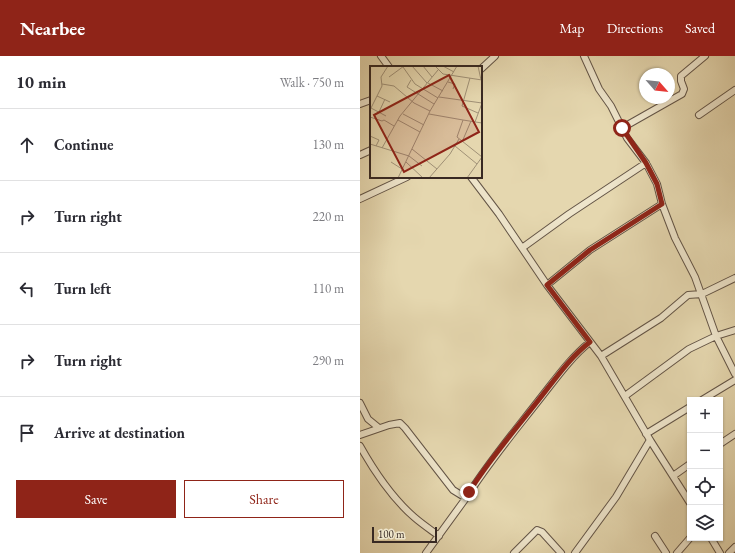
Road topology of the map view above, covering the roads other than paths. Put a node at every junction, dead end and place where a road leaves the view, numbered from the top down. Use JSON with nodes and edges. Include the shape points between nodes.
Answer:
{"nodes":[{"id":1,"x":381,"y":56,"type":"edge"},
{"id":2,"x":495,"y":56,"type":"edge"},
{"id":3,"x":584,"y":56,"type":"edge"},
{"id":4,"x":705,"y":56,"type":"edge"},
{"id":5,"x":388,"y":66,"type":"edge"},
{"id":6,"x":482,"y":68,"type":"edge"},
{"id":7,"x":735,"y":90,"type":"edge"},
{"id":8,"x":370,"y":100,"type":"edge"},
{"id":9,"x":360,"y":104,"type":"edge"},
{"id":10,"x":699,"y":115,"type":"dead end"},
{"id":11,"x":622,"y":128,"type":"junction"},
{"id":12,"x":370,"y":150,"type":"edge"},
{"id":13,"x":360,"y":155,"type":"edge"},
{"id":14,"x":646,"y":163,"type":"junction"},
{"id":15,"x":405,"y":178,"type":"edge"},
{"id":16,"x":472,"y":178,"type":"edge"},
{"id":17,"x":360,"y":199,"type":"edge"},
{"id":18,"x":662,"y":204,"type":"junction"},
{"id":19,"x":522,"y":248,"type":"junction"},
{"id":20,"x":735,"y":278,"type":"edge"},
{"id":21,"x":547,"y":285,"type":"junction"},
{"id":22,"x":702,"y":294,"type":"junction"},
{"id":23,"x":735,"y":330,"type":"edge"},
{"id":24,"x":716,"y":336,"type":"junction"},
{"id":25,"x":590,"y":342,"type":"junction"},
{"id":26,"x":601,"y":356,"type":"junction"},
{"id":27,"x":735,"y":374,"type":"edge"},
{"id":28,"x":735,"y":380,"type":"edge"},
{"id":29,"x":625,"y":396,"type":"junction"},
{"id":30,"x":707,"y":397,"type":"edge"},
{"id":31,"x":360,"y":403,"type":"edge"},
{"id":32,"x":687,"y":410,"type":"edge"},
{"id":33,"x":379,"y":428,"type":"junction"},
{"id":34,"x":646,"y":434,"type":"junction"},
{"id":35,"x":735,"y":434,"type":"edge"},
{"id":36,"x":360,"y":435,"type":"edge"},
{"id":37,"x":650,"y":440,"type":"junction"},
{"id":38,"x":723,"y":442,"type":"edge"},
{"id":39,"x":360,"y":446,"type":"edge"},
{"id":40,"x":687,"y":466,"type":"edge"},
{"id":41,"x":673,"y":476,"type":"junction"},
{"id":42,"x":466,"y":498,"type":"junction"},
{"id":43,"x":687,"y":498,"type":"edge"},
{"id":44,"x":439,"y":536,"type":"junction"},
{"id":45,"x":655,"y":536,"type":"dead end"},
{"id":46,"x":687,"y":541,"type":"edge"},
{"id":47,"x":713,"y":541,"type":"edge"},
{"id":48,"x":735,"y":547,"type":"edge"},
{"id":49,"x":426,"y":553,"type":"edge"},
{"id":50,"x":514,"y":553,"type":"edge"},
{"id":51,"x":561,"y":553,"type":"edge"},
{"id":52,"x":575,"y":553,"type":"edge"},
{"id":53,"x":666,"y":553,"type":"edge"},
{"id":54,"x":677,"y":553,"type":"edge"},
{"id":55,"x":720,"y":553,"type":"edge"},
{"id":56,"x":729,"y":553,"type":"edge"}],
"edges":[{"from":1,"to":5,"type":"street"},
{"from":2,"to":6,"type":"street"},
{"from":3,"to":11,"type":"street","via":[[599,90]]},
{"from":4,"to":11,"type":"street","via":[[681,76],[684,89],[682,94]]},
{"from":7,"to":10,"type":"street"},
{"from":8,"to":9,"type":"street"},
{"from":11,"to":14,"type":"street"},
{"from":12,"to":13,"type":"street"},
{"from":14,"to":18,"type":"street","via":[[657,184]]},
{"from":14,"to":19,"type":"street"},
{"from":15,"to":17,"type":"street"},
{"from":16,"to":19,"type":"street"},
{"from":18,"to":21,"type":"street","via":[[590,250]]},
{"from":18,"to":22,"type":"street"},
{"from":19,"to":21,"type":"street"},
{"from":20,"to":22,"type":"street"},
{"from":21,"to":25,"type":"street"},
{"from":22,"to":24,"type":"street"},
{"from":22,"to":26,"type":"street","via":[[688,295],[660,318]]},
{"from":23,"to":24,"type":"street"},
{"from":24,"to":27,"type":"street"},
{"from":24,"to":29,"type":"street","via":[[689,349]]},
{"from":25,"to":26,"type":"street"},
{"from":25,"to":42,"type":"street","via":[[570,362],[518,426],[481,473]]},
{"from":26,"to":29,"type":"street"},
{"from":28,"to":30,"type":"street"},
{"from":29,"to":34,"type":"street"},
{"from":31,"to":33,"type":"street","via":[[368,418]]},
{"from":32,"to":34,"type":"street"},
{"from":33,"to":36,"type":"street"},
{"from":33,"to":42,"type":"street","via":[[397,423],[402,425],[453,490]]},
{"from":34,"to":37,"type":"street"},
{"from":35,"to":38,"type":"street"},
{"from":37,"to":41,"type":"street"},
{"from":37,"to":52,"type":"street","via":[[616,497]]},
{"from":39,"to":44,"type":"street","via":[[396,498],[414,517]]},
{"from":40,"to":41,"type":"street"},
{"from":41,"to":43,"type":"street"},
{"from":42,"to":44,"type":"street"},
{"from":44,"to":49,"type":"street"},
{"from":45,"to":53,"type":"street"},
{"from":46,"to":54,"type":"street"},
{"from":47,"to":55,"type":"street"},
{"from":48,"to":56,"type":"street"},
{"from":50,"to":51,"type":"street","via":[[537,530],[542,532]]}]}
